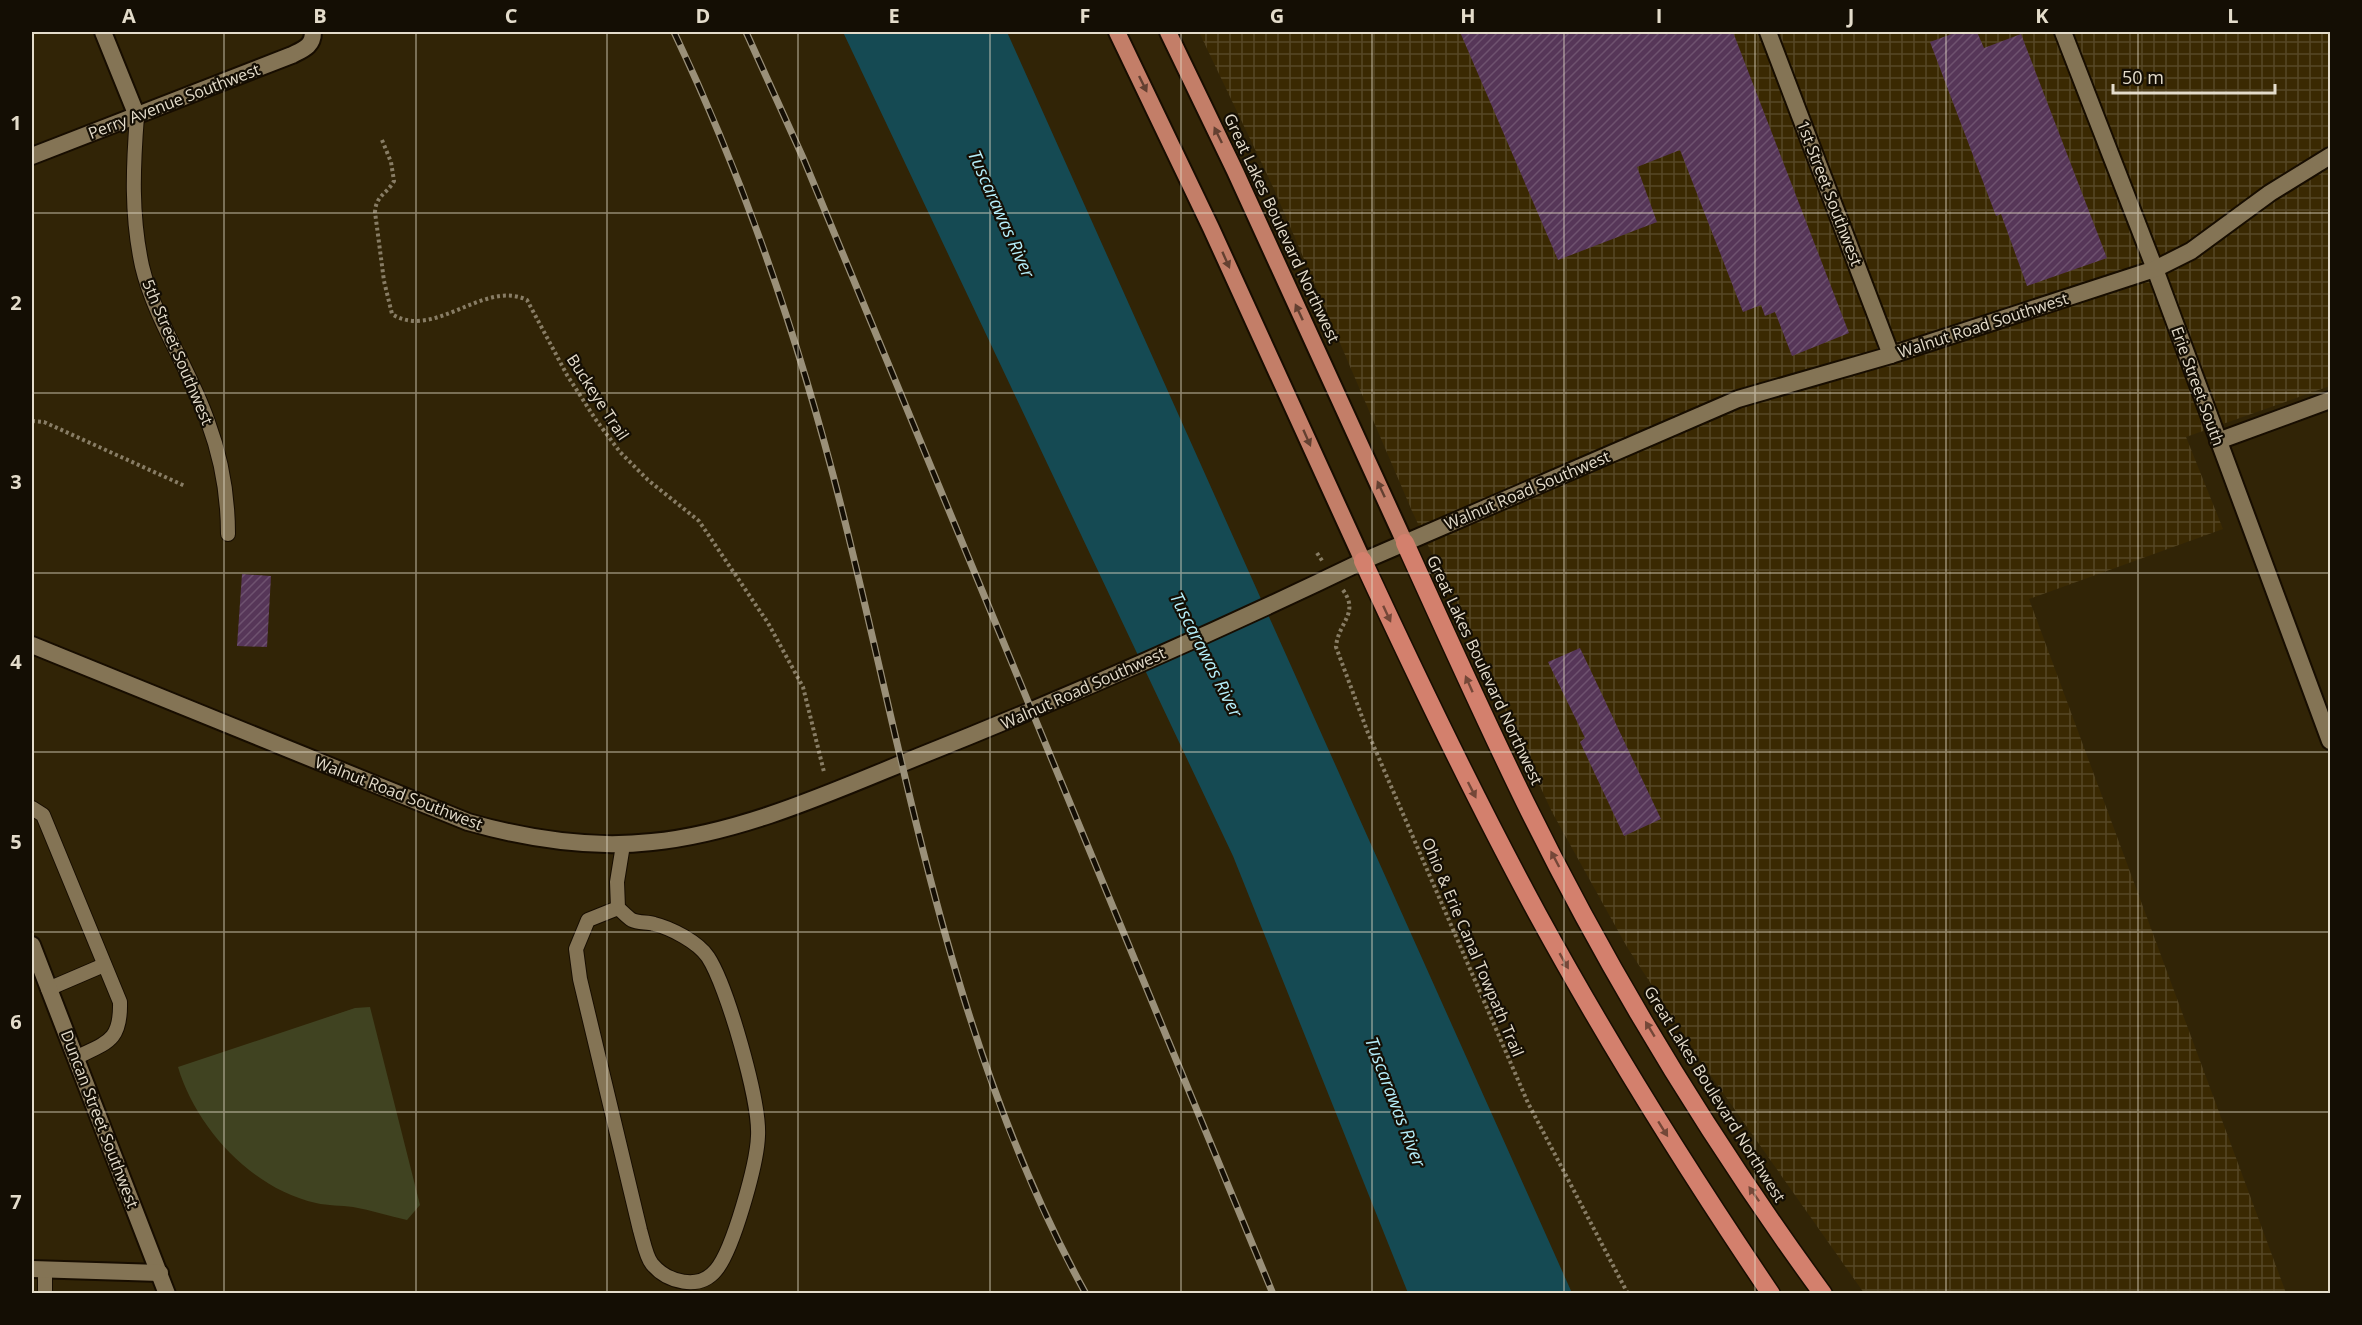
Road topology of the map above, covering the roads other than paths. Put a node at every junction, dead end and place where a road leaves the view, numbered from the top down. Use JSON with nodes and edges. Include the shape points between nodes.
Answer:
{"nodes":[{"id":1,"x":103,"y":32,"type":"edge"},
{"id":2,"x":1117,"y":32,"type":"edge"},
{"id":3,"x":1168,"y":32,"type":"edge"},
{"id":4,"x":1768,"y":32,"type":"edge"},
{"id":5,"x":2063,"y":32,"type":"edge"},
{"id":6,"x":313,"y":36,"type":"edge"},
{"id":7,"x":136,"y":116,"type":"junction"},
{"id":8,"x":32,"y":156,"type":"edge"},
{"id":9,"x":2331,"y":156,"type":"edge"},
{"id":10,"x":2155,"y":270,"type":"junction"},
{"id":11,"x":1891,"y":355,"type":"junction"},
{"id":12,"x":2331,"y":400,"type":"edge"},
{"id":13,"x":2218,"y":441,"type":"junction"},
{"id":14,"x":228,"y":534,"type":"dead end"},
{"id":15,"x":1405,"y":543,"type":"junction"},
{"id":16,"x":1363,"y":561,"type":"junction"},
{"id":17,"x":32,"y":645,"type":"edge"},
{"id":18,"x":49,"y":652,"type":"junction"},
{"id":19,"x":32,"y":656,"type":"edge"},
{"id":20,"x":2331,"y":741,"type":"edge"},
{"id":21,"x":32,"y":808,"type":"edge"},
{"id":22,"x":623,"y":844,"type":"junction"},
{"id":23,"x":618,"y":908,"type":"junction"},
{"id":24,"x":32,"y":945,"type":"edge"},
{"id":25,"x":104,"y":965,"type":"junction"},
{"id":26,"x":48,"y":989,"type":"junction"},
{"id":27,"x":75,"y":1058,"type":"junction"},
{"id":28,"x":1771,"y":1219,"type":"junction"},
{"id":29,"x":38,"y":1270,"type":"edge"},
{"id":30,"x":160,"y":1273,"type":"junction"},
{"id":31,"x":45,"y":1293,"type":"edge"},
{"id":32,"x":167,"y":1293,"type":"edge"},
{"id":33,"x":1771,"y":1293,"type":"edge"},
{"id":34,"x":1823,"y":1293,"type":"edge"},
{"id":35,"x":1837,"y":1293,"type":"edge"}],
"edges":[{"from":1,"to":7,"type":"street","name":"5th Street Southwest"},
{"from":2,"to":16,"type":"highway","one_way":true},
{"from":15,"to":3,"type":"highway","name":"Great Lakes Boulevard Northwest","one_way":true},
{"from":4,"to":11,"type":"street","name":"1st Street Southwest"},
{"from":5,"to":10,"type":"street","name":"Erie Street South"},
{"from":6,"to":7,"type":"street","name":"Perry Avenue Southwest","via":[[308,47],[292,55]]},
{"from":7,"to":8,"type":"street","name":"Perry Avenue Southwest"},
{"from":7,"to":14,"type":"lane","name":"5th Street Southwest","via":[[131,186],[143,267],[208,422],[228,511]]},
{"from":9,"to":10,"type":"street","name":"Walnut Road Southwest","via":[[2271,193],[2191,251]]},
{"from":10,"to":11,"type":"street","name":"Walnut Road Southwest"},
{"from":10,"to":13,"type":"street","name":"Erie Street South"},
{"from":11,"to":15,"type":"street","name":"Walnut Road Southwest","via":[[1738,399]]},
{"from":12,"to":13,"type":"street"},
{"from":13,"to":20,"type":"street","name":"Erie Street South"},
{"from":15,"to":16,"type":"street","name":"Walnut Road Southwest"},
{"from":28,"to":15,"type":"highway","name":"Great Lakes Boulevard Northwest","one_way":true,"via":[[1692,1100],[1578,904],[1521,793]]},
{"from":16,"to":22,"type":"street","name":"Walnut Road Southwest","via":[[1072,693],[829,794],[731,828]]},
{"from":16,"to":33,"type":"highway","one_way":true,"via":[[1465,776],[1538,915],[1660,1125]]},
{"from":17,"to":18,"type":"street","name":"Walnut Road Southwest"},
{"from":18,"to":19,"type":"street"},
{"from":18,"to":22,"type":"street","name":"Walnut Road Southwest","via":[[468,822],[530,837]]},
{"from":21,"to":25,"type":"lane","via":[[43,815]]},
{"from":22,"to":23,"type":"lane","via":[[617,882]]},
{"from":23,"to":23,"type":"lane","via":[[632,920],[678,933],[707,955],[722,983],[754,1095],[759,1135],[743,1207],[716,1271],[697,1282],[675,1281],[651,1263],[580,979],[576,949],[588,920]]},
{"from":24,"to":26,"type":"street","name":"Duncan Street Southwest"},
{"from":25,"to":26,"type":"lane"},
{"from":25,"to":27,"type":"lane","via":[[120,1002],[121,1025],[107,1042]]},
{"from":26,"to":27,"type":"street","name":"Duncan Street Southwest"},
{"from":27,"to":30,"type":"street","name":"Duncan Street Southwest"},
{"from":28,"to":34,"type":"highway","name":"Great Lakes Boulevard Northwest"},
{"from":28,"to":35,"type":"highway"},
{"from":29,"to":30,"type":"street"},
{"from":29,"to":31,"type":"lane"},
{"from":30,"to":32,"type":"street","name":"Duncan Street Southwest"}]}
